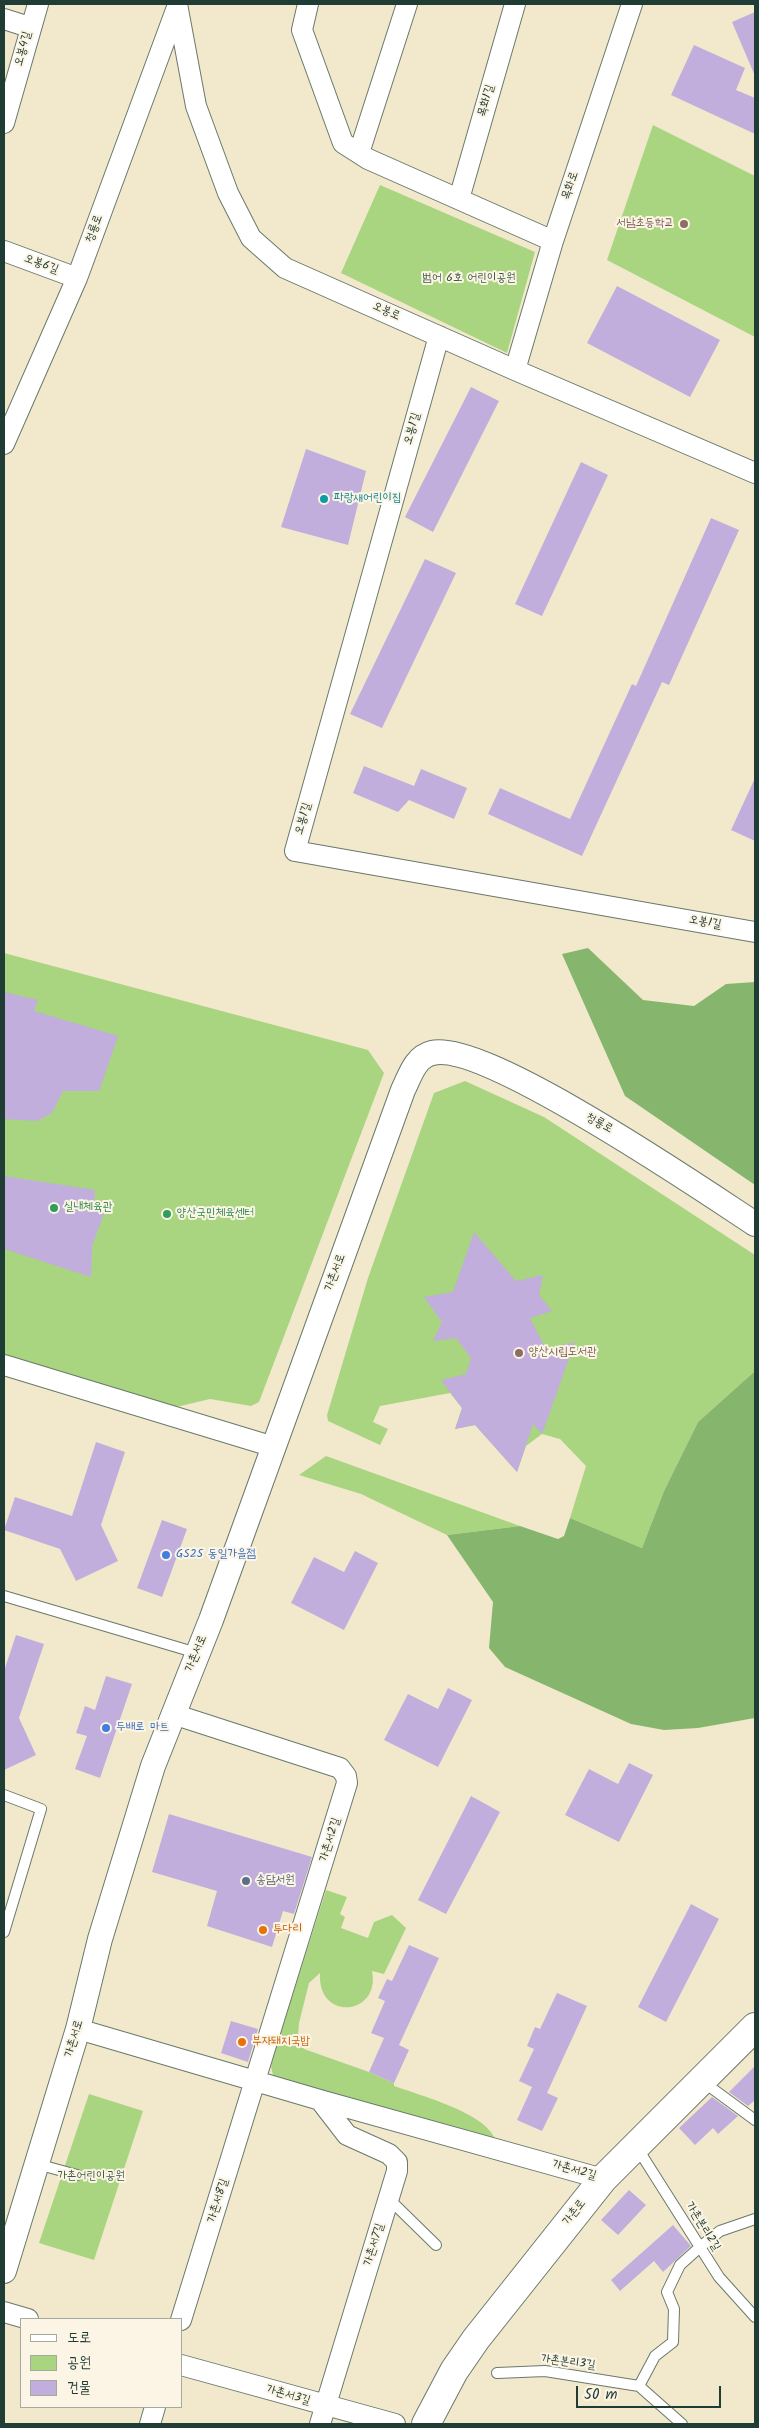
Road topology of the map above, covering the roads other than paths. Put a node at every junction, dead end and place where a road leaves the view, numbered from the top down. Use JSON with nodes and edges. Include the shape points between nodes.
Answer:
{"nodes":[{"id":1,"x":38,"y":4,"type":"edge"},
{"id":2,"x":308,"y":4,"type":"edge"},
{"id":3,"x":407,"y":4,"type":"edge"},
{"id":4,"x":514,"y":4,"type":"edge"},
{"id":5,"x":632,"y":4,"type":"edge"},
{"id":6,"x":175,"y":5,"type":"edge"},
{"id":7,"x":4,"y":18,"type":"edge"},
{"id":8,"x":29,"y":27,"type":"junction"},
{"id":9,"x":4,"y":123,"type":"edge"},
{"id":10,"x":359,"y":153,"type":"junction"},
{"id":11,"x":459,"y":199,"type":"junction"},
{"id":12,"x":553,"y":241,"type":"junction"},
{"id":13,"x":4,"y":251,"type":"edge"},
{"id":14,"x":77,"y":278,"type":"junction"},
{"id":15,"x":439,"y":336,"type":"junction"},
{"id":16,"x":515,"y":370,"type":"junction"},
{"id":17,"x":4,"y":444,"type":"edge"},
{"id":18,"x":755,"y":473,"type":"edge"},
{"id":19,"x":755,"y":932,"type":"edge"},
{"id":20,"x":430,"y":1053,"type":"joint"},
{"id":21,"x":755,"y":1224,"type":"edge"},
{"id":22,"x":4,"y":1365,"type":"edge"},
{"id":23,"x":274,"y":1446,"type":"junction"},
{"id":24,"x":4,"y":1596,"type":"edge"},
{"id":25,"x":197,"y":1653,"type":"junction"},
{"id":26,"x":173,"y":1714,"type":"junction"},
{"id":27,"x":4,"y":1796,"type":"edge"},
{"id":28,"x":4,"y":1932,"type":"edge"},
{"id":29,"x":755,"y":2027,"type":"edge"},
{"id":30,"x":78,"y":2029,"type":"junction"},
{"id":31,"x":701,"y":2080,"type":"junction"},
{"id":32,"x":256,"y":2081,"type":"junction"},
{"id":33,"x":320,"y":2100,"type":"junction"},
{"id":34,"x":755,"y":2120,"type":"edge"},
{"id":35,"x":635,"y":2144,"type":"junction"},
{"id":36,"x":37,"y":2164,"type":"junction"},
{"id":37,"x":77,"y":2175,"type":"dead end"},
{"id":38,"x":603,"y":2179,"type":"junction"},
{"id":39,"x":389,"y":2199,"type":"junction"},
{"id":40,"x":755,"y":2219,"type":"edge"},
{"id":41,"x":436,"y":2245,"type":"dead end"},
{"id":42,"x":700,"y":2247,"type":"junction"},
{"id":43,"x":4,"y":2271,"type":"edge"},
{"id":44,"x":4,"y":2312,"type":"edge"},
{"id":45,"x":755,"y":2317,"type":"edge"},
{"id":46,"x":25,"y":2318,"type":"edge"},
{"id":47,"x":182,"y":2318,"type":"edge"},
{"id":48,"x":182,"y":2365,"type":"edge"},
{"id":49,"x":497,"y":2373,"type":"dead end"},
{"id":50,"x":639,"y":2386,"type":"junction"},
{"id":51,"x":155,"y":2408,"type":"edge"},
{"id":52,"x":322,"y":2415,"type":"edge"},
{"id":53,"x":150,"y":2424,"type":"edge"},
{"id":54,"x":395,"y":2424,"type":"edge"},
{"id":55,"x":426,"y":2424,"type":"edge"},
{"id":56,"x":682,"y":2424,"type":"edge"}],
"edges":[{"from":1,"to":8,"type":"street","name":"오봉4길"},
{"from":2,"to":10,"type":"street","via":[[302,30],[343,144]]},
{"from":3,"to":10,"type":"street"},
{"from":4,"to":11,"type":"street","name":"목화1길"},
{"from":5,"to":12,"type":"street","name":"목화로"},
{"from":6,"to":14,"type":"street","name":"청룡로"},
{"from":6,"to":15,"type":"street","name":"오봉로","via":[[196,106],[228,193],[251,238],[285,268]]},
{"from":7,"to":8,"type":"street"},
{"from":8,"to":9,"type":"street","name":"오봉4길"},
{"from":10,"to":11,"type":"street"},
{"from":11,"to":12,"type":"street"},
{"from":12,"to":16,"type":"street","name":"목화로"},
{"from":13,"to":14,"type":"street","name":"오봉6길"},
{"from":14,"to":17,"type":"street","name":"청룡로"},
{"from":15,"to":16,"type":"street","name":"오봉로"},
{"from":15,"to":19,"type":"street","name":"오봉1길","via":[[295,851]]},
{"from":16,"to":18,"type":"street","name":"오봉로"},
{"from":20,"to":21,"type":"street","name":"청룡로","via":[[446,1051],[520,1080],[620,1136]]},
{"from":20,"to":23,"type":"street","name":"가촌서로","via":[[416,1062],[403,1090]]},
{"from":22,"to":23,"type":"street"},
{"from":23,"to":25,"type":"street","name":"가촌서로"},
{"from":24,"to":25,"type":"lane"},
{"from":25,"to":26,"type":"street","name":"가촌서로"},
{"from":26,"to":30,"type":"street","name":"가촌서로","via":[[153,1766],[100,1939]]},
{"from":26,"to":32,"type":"street","name":"가촌서2길","via":[[340,1768],[346,1776],[346,1790]]},
{"from":27,"to":28,"type":"lane","via":[[41,1809]]},
{"from":29,"to":31,"type":"main road","name":"가촌로"},
{"from":30,"to":32,"type":"street","name":"가촌서2길"},
{"from":30,"to":36,"type":"street","name":"가촌서로"},
{"from":31,"to":34,"type":"lane"},
{"from":31,"to":35,"type":"main road","name":"가촌로"},
{"from":32,"to":33,"type":"street","name":"가촌서2길"},
{"from":32,"to":47,"type":"street","name":"가촌서8길"},
{"from":33,"to":38,"type":"street","name":"가촌서2길"},
{"from":33,"to":39,"type":"street","name":"가촌서7길","via":[[347,2135],[389,2154],[397,2162]]},
{"from":35,"to":38,"type":"main road","name":"가촌로"},
{"from":35,"to":42,"type":"lane","name":"가촌본리2길"},
{"from":36,"to":37,"type":"lane"},
{"from":36,"to":43,"type":"street","name":"가촌서로"},
{"from":38,"to":55,"type":"main road","name":"가촌로","via":[[476,2339],[454,2371]]},
{"from":39,"to":41,"type":"lane"},
{"from":39,"to":52,"type":"street","name":"가촌서7길"},
{"from":40,"to":42,"type":"lane","via":[[720,2231]]},
{"from":42,"to":45,"type":"lane","name":"가촌본리2길","via":[[718,2278]]},
{"from":42,"to":50,"type":"lane","via":[[680,2266],[667,2292],[674,2310],[673,2342],[654,2356]]},
{"from":44,"to":46,"type":"street"},
{"from":48,"to":52,"type":"street","name":"가촌서3길"},
{"from":49,"to":50,"type":"lane","name":"가촌본리3길","via":[[544,2371]]},
{"from":50,"to":56,"type":"lane"},
{"from":51,"to":53,"type":"street"},
{"from":52,"to":54,"type":"street","name":"가촌서3길"}]}
